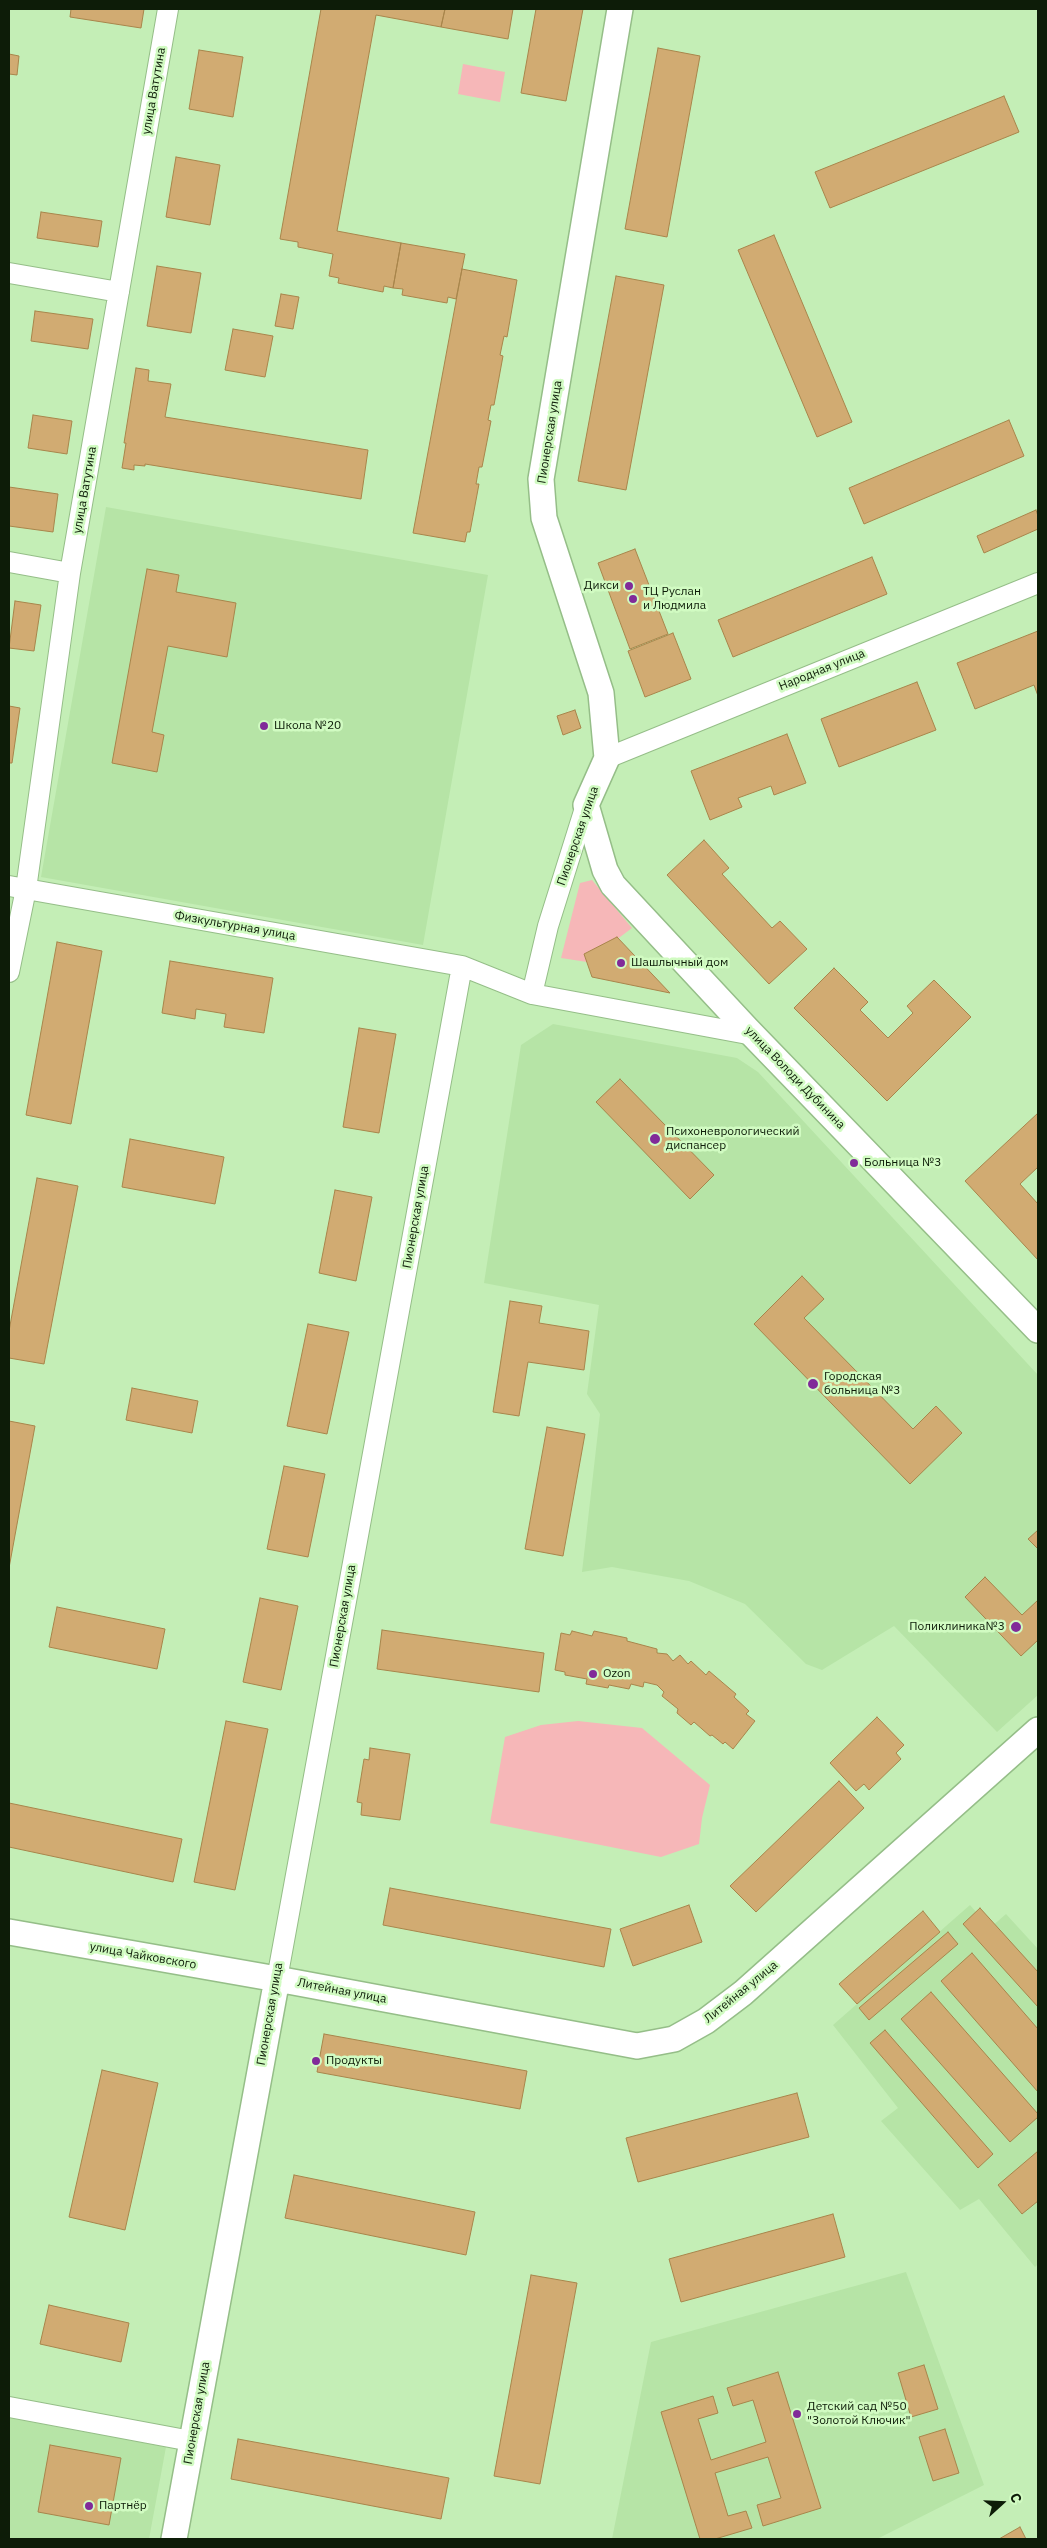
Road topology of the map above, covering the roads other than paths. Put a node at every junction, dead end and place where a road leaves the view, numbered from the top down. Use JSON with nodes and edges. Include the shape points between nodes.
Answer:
{"nodes":[{"id":1,"x":168,"y":9,"type":"edge"},
{"id":2,"x":620,"y":9,"type":"edge"},
{"id":3,"x":9,"y":273,"type":"edge"},
{"id":4,"x":119,"y":292,"type":"junction"},
{"id":5,"x":9,"y":562,"type":"edge"},
{"id":6,"x":70,"y":573,"type":"junction"},
{"id":7,"x":1038,"y":583,"type":"edge"},
{"id":8,"x":607,"y":758,"type":"junction"},
{"id":9,"x":586,"y":805,"type":"junction"},
{"id":10,"x":17,"y":887,"type":"edge"},
{"id":11,"x":462,"y":966,"type":"junction"},
{"id":12,"x":9,"y":972,"type":"edge"},
{"id":13,"x":532,"y":994,"type":"junction"},
{"id":14,"x":753,"y":1035,"type":"junction"},
{"id":15,"x":1038,"y":1330,"type":"edge"},
{"id":16,"x":1038,"y":1730,"type":"edge"},
{"id":17,"x":9,"y":1932,"type":"edge"},
{"id":18,"x":277,"y":1979,"type":"junction"},
{"id":19,"x":9,"y":2406,"type":"edge"},
{"id":20,"x":191,"y":2441,"type":"junction"},
{"id":21,"x":174,"y":2539,"type":"edge"}],
"edges":[{"from":1,"to":4,"type":"street","name":"улица Ватутина"},
{"from":2,"to":8,"type":"street","name":"Пионерская улица","via":[[541,480],[544,518],[601,693]]},
{"from":3,"to":4,"type":"street"},
{"from":4,"to":6,"type":"street","name":"улица Ватутина"},
{"from":5,"to":6,"type":"street"},
{"from":6,"to":10,"type":"street","name":"улица Ватутина"},
{"from":7,"to":8,"type":"street","name":"Народная улица"},
{"from":8,"to":9,"type":"street","name":"Пионерская улица"},
{"from":9,"to":13,"type":"street","name":"Пионерская улица","via":[[548,926]]},
{"from":9,"to":14,"type":"street","name":"улица Володи Дубинина","via":[[605,870],[613,885]]},
{"from":10,"to":11,"type":"street","name":"Физкультурная улица"},
{"from":10,"to":12,"type":"street","name":"улица Ватутина"},
{"from":11,"to":13,"type":"street"},
{"from":11,"to":18,"type":"street","name":"Пионерская улица"},
{"from":13,"to":14,"type":"street"},
{"from":14,"to":15,"type":"street","name":"улица Володи Дубинина"},
{"from":16,"to":18,"type":"street","name":"Литейная улица","via":[[743,1993],[706,2021],[674,2039],[638,2046]]},
{"from":17,"to":18,"type":"street","name":"улица Чайковского"},
{"from":18,"to":20,"type":"street","name":"Пионерская улица"},
{"from":19,"to":20,"type":"street"},
{"from":20,"to":21,"type":"street","name":"Пионерская улица"}]}
